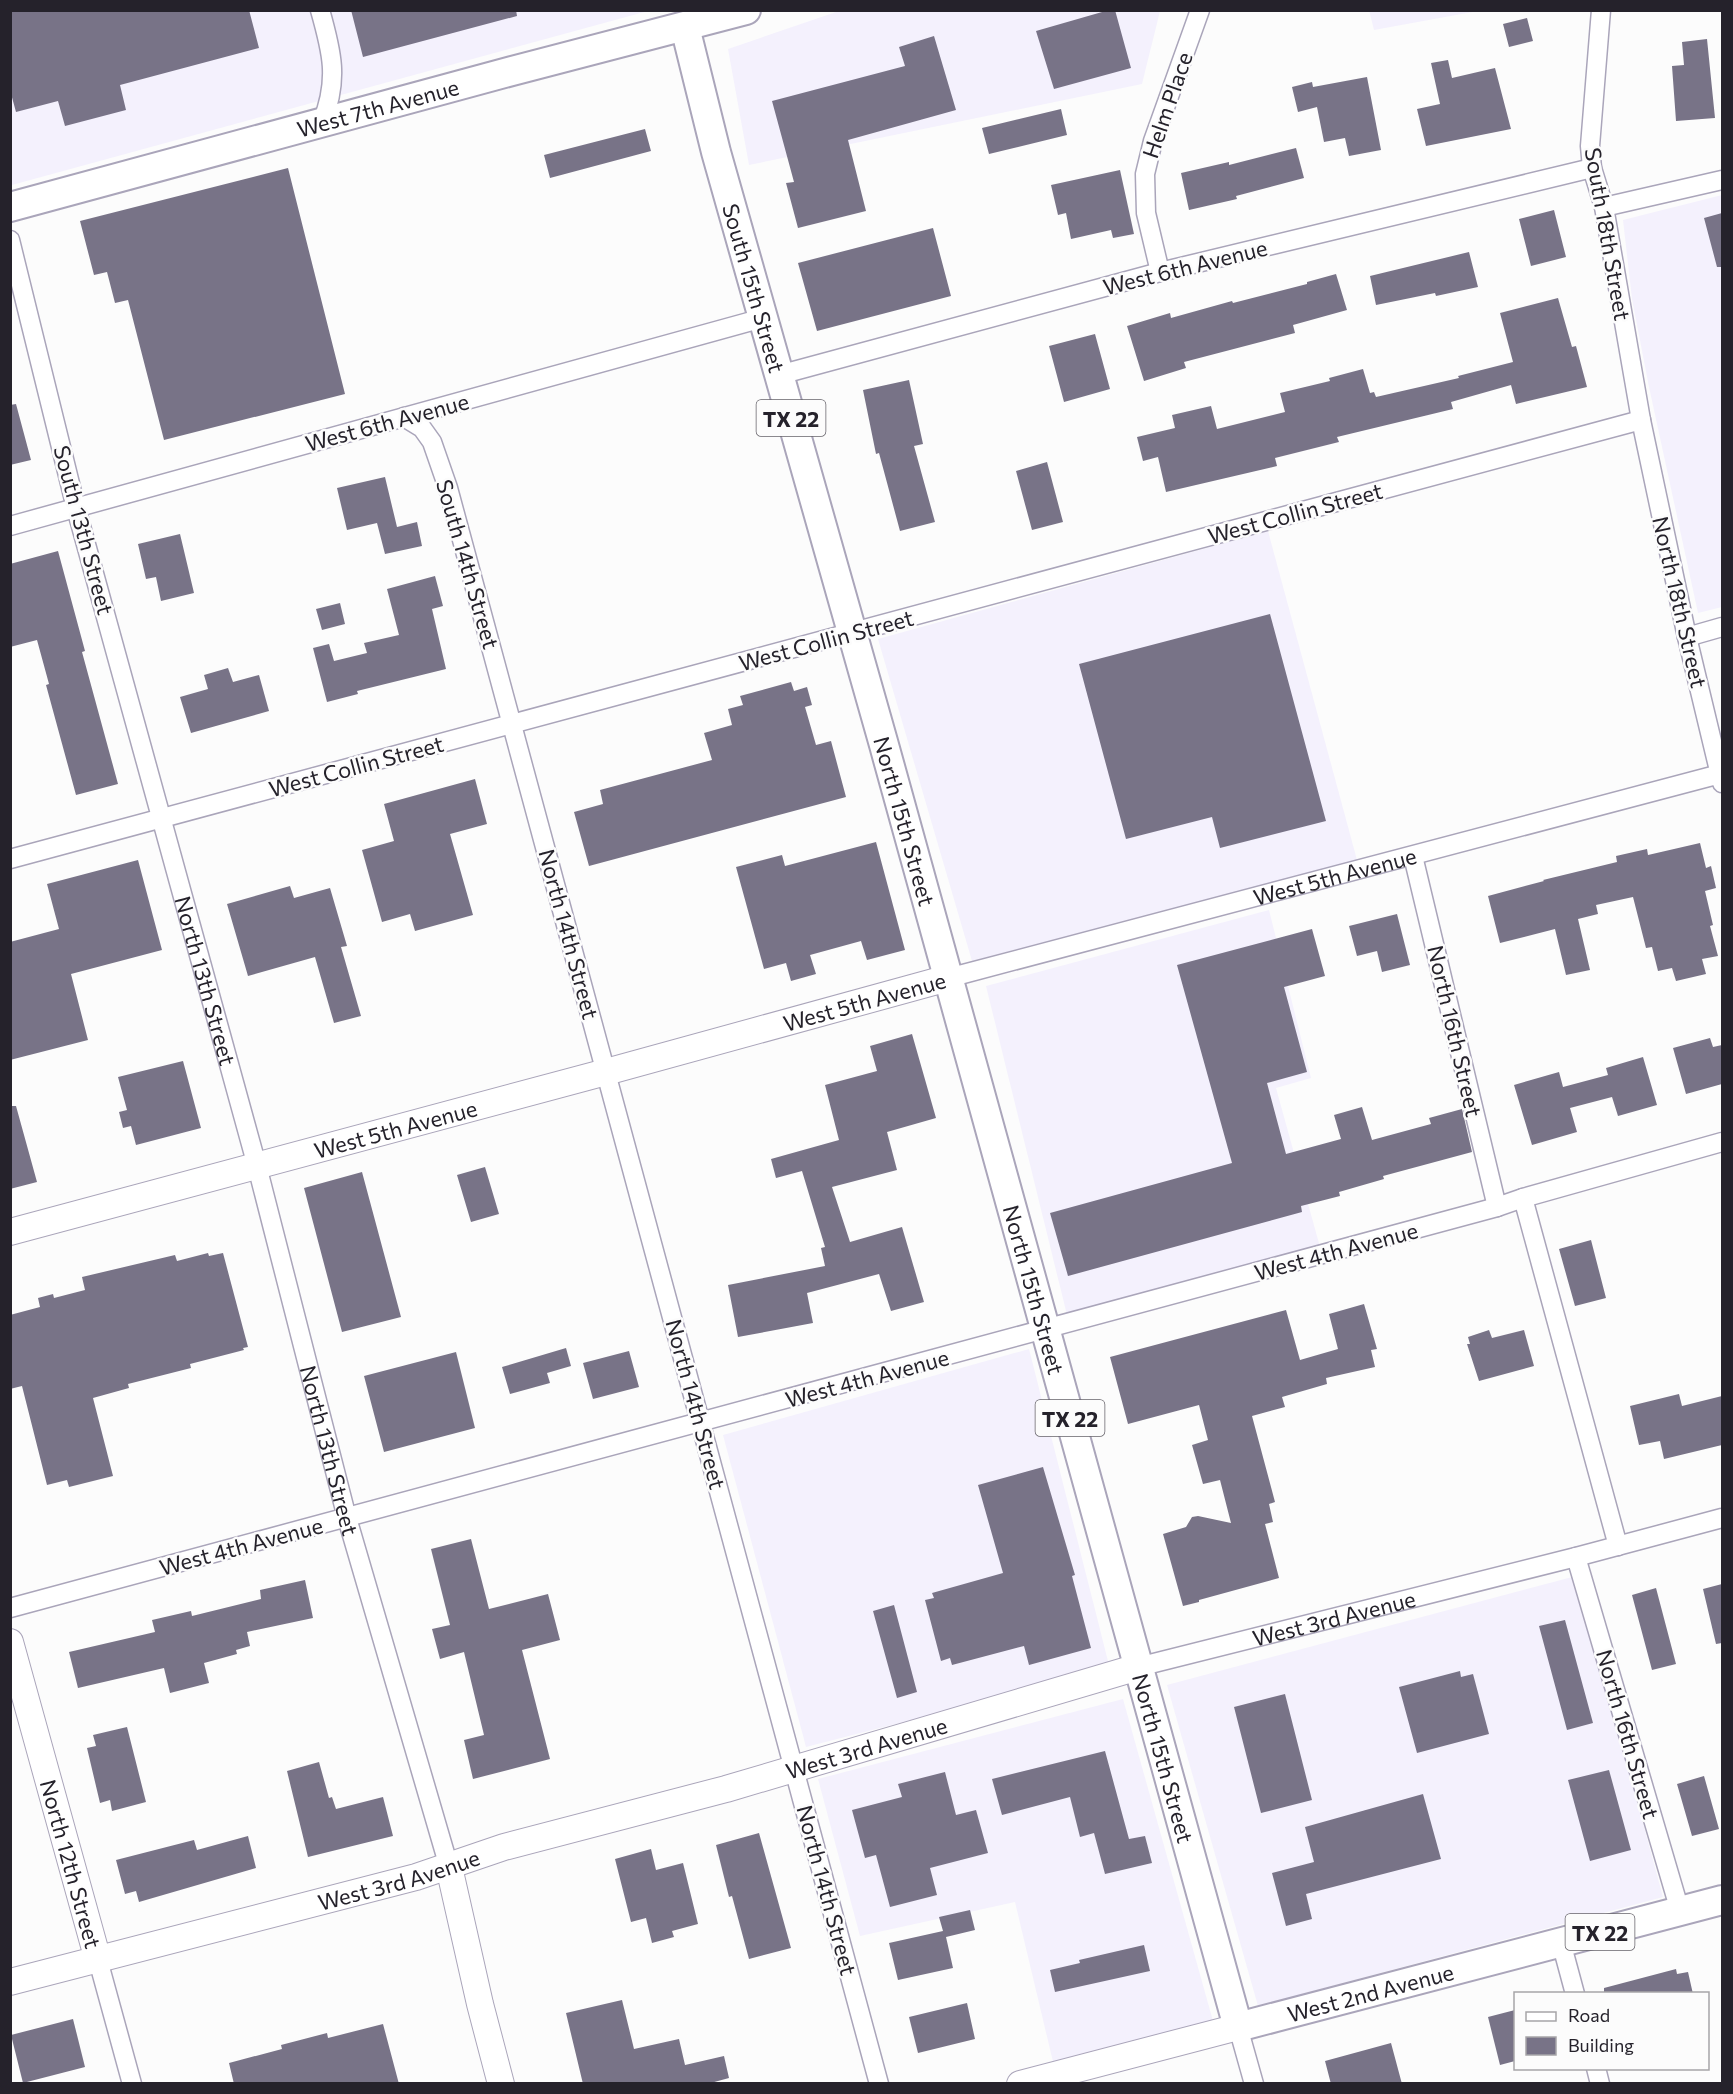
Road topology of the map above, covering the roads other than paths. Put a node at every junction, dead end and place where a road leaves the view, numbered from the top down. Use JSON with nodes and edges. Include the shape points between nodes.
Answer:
{"nodes":[{"id":1,"x":320,"y":10,"type":"edge"},
{"id":2,"x":746,"y":10,"type":"edge"},
{"id":3,"x":1200,"y":10,"type":"edge"},
{"id":4,"x":1601,"y":10,"type":"edge"},
{"id":5,"x":683,"y":19,"type":"edge"},
{"id":6,"x":322,"y":122,"type":"junction"},
{"id":7,"x":1592,"y":168,"type":"junction"},
{"id":8,"x":1722,"y":180,"type":"edge"},
{"id":9,"x":10,"y":207,"type":"edge"},
{"id":10,"x":1604,"y":207,"type":"junction"},
{"id":11,"x":10,"y":240,"type":"edge"},
{"id":12,"x":1160,"y":272,"type":"junction"},
{"id":13,"x":763,"y":318,"type":"junction"},
{"id":14,"x":779,"y":375,"type":"junction"},
{"id":15,"x":404,"y":417,"type":"junction"},
{"id":16,"x":1641,"y":420,"type":"junction"},
{"id":17,"x":76,"y":508,"type":"junction"},
{"id":18,"x":10,"y":526,"type":"edge"},
{"id":19,"x":1722,"y":627,"type":"edge"},
{"id":20,"x":852,"y":632,"type":"junction"},
{"id":21,"x":1687,"y":637,"type":"junction"},
{"id":22,"x":512,"y":724,"type":"junction"},
{"id":23,"x":1721,"y":778,"type":"edge"},
{"id":24,"x":162,"y":818,"type":"junction"},
{"id":25,"x":1413,"y":856,"type":"junction"},
{"id":26,"x":10,"y":859,"type":"edge"},
{"id":27,"x":948,"y":978,"type":"junction"},
{"id":28,"x":606,"y":1072,"type":"junction"},
{"id":29,"x":1722,"y":1142,"type":"edge"},
{"id":30,"x":257,"y":1166,"type":"junction"},
{"id":31,"x":1524,"y":1198,"type":"junction"},
{"id":32,"x":1497,"y":1207,"type":"junction"},
{"id":33,"x":10,"y":1232,"type":"edge"},
{"id":34,"x":1046,"y":1330,"type":"junction"},
{"id":35,"x":700,"y":1422,"type":"junction"},
{"id":36,"x":347,"y":1518,"type":"junction"},
{"id":37,"x":1722,"y":1518,"type":"edge"},
{"id":38,"x":1618,"y":1546,"type":"junction"},
{"id":39,"x":1576,"y":1557,"type":"junction"},
{"id":40,"x":10,"y":1608,"type":"edge"},
{"id":41,"x":10,"y":1642,"type":"edge"},
{"id":42,"x":1138,"y":1667,"type":"junction"},
{"id":43,"x":794,"y":1768,"type":"junction"},
{"id":44,"x":449,"y":1867,"type":"junction"},
{"id":45,"x":1722,"y":1900,"type":"edge"},
{"id":46,"x":1680,"y":1911,"type":"junction"},
{"id":47,"x":1561,"y":1942,"type":"junction"},
{"id":48,"x":98,"y":1960,"type":"junction"},
{"id":49,"x":10,"y":1982,"type":"edge"},
{"id":50,"x":1574,"y":1992,"type":"edge"},
{"id":51,"x":1239,"y":2027,"type":"junction"},
{"id":52,"x":132,"y":2084,"type":"edge"},
{"id":53,"x":501,"y":2084,"type":"edge"},
{"id":54,"x":879,"y":2084,"type":"edge"},
{"id":55,"x":1020,"y":2084,"type":"edge"},
{"id":56,"x":1254,"y":2084,"type":"edge"}],
"edges":[{"from":1,"to":6,"type":"street","via":[[332,64],[332,91]]},
{"from":2,"to":5,"type":"main road","name":"West 7th Avenue"},
{"from":3,"to":12,"type":"street","name":"Helm Place","via":[[1145,174],[1146,213]]},
{"from":4,"to":7,"type":"street","name":"South 18th Street","via":[[1590,147]]},
{"from":5,"to":6,"type":"main road","name":"West 7th Avenue"},
{"from":5,"to":13,"type":"main road","name":"South 15th Street","number":"TX 22"},
{"from":6,"to":9,"type":"main road","name":"West 7th Avenue"},
{"from":7,"to":10,"type":"street","name":"South 18th Street"},
{"from":7,"to":12,"type":"street","name":"West 6th Avenue"},
{"from":8,"to":10,"type":"street"},
{"from":10,"to":16,"type":"street","name":"South 18th Street"},
{"from":11,"to":17,"type":"street","name":"South 13th Street"},
{"from":12,"to":14,"type":"street","name":"West 6th Avenue"},
{"from":13,"to":14,"type":"main road","name":"South 15th Street","number":"TX 22"},
{"from":13,"to":15,"type":"street","name":"West 6th Avenue"},
{"from":14,"to":20,"type":"main road","name":"South 15th Street","number":"TX 22"},
{"from":15,"to":17,"type":"street","name":"West 6th Avenue"},
{"from":15,"to":22,"type":"street","name":"South 14th Street","via":[[422,428],[432,442]]},
{"from":16,"to":20,"type":"street","name":"West Collin Street"},
{"from":16,"to":21,"type":"street","name":"North 18th Street"},
{"from":17,"to":18,"type":"street","name":"West 6th Avenue"},
{"from":17,"to":24,"type":"street","name":"South 13th Street"},
{"from":19,"to":21,"type":"street"},
{"from":20,"to":22,"type":"street","name":"West Collin Street"},
{"from":20,"to":27,"type":"main road","name":"North 15th Street","number":"TX 22"},
{"from":21,"to":23,"type":"street","name":"North 18th Street"},
{"from":22,"to":24,"type":"street","name":"West Collin Street"},
{"from":22,"to":28,"type":"street","name":"North 14th Street"},
{"from":23,"to":25,"type":"street","name":"West 5th Avenue"},
{"from":24,"to":26,"type":"street","name":"West Collin Street"},
{"from":24,"to":30,"type":"street","name":"North 13th Street"},
{"from":25,"to":27,"type":"street","name":"West 5th Avenue"},
{"from":25,"to":32,"type":"street","name":"North 16th Street"},
{"from":27,"to":28,"type":"street","name":"West 5th Avenue"},
{"from":27,"to":34,"type":"main road","name":"North 15th Street","number":"TX 22"},
{"from":28,"to":30,"type":"street","name":"West 5th Avenue"},
{"from":28,"to":35,"type":"street","name":"North 14th Street"},
{"from":29,"to":31,"type":"street","name":"West 4th Avenue"},
{"from":30,"to":33,"type":"street","name":"West 5th Avenue"},
{"from":30,"to":36,"type":"street","name":"North 13th Street"},
{"from":31,"to":32,"type":"street","name":"West 4th Avenue"},
{"from":31,"to":38,"type":"street"},
{"from":32,"to":34,"type":"street","name":"West 4th Avenue"},
{"from":34,"to":35,"type":"street","name":"West 4th Avenue"},
{"from":34,"to":42,"type":"main road","name":"North 15th Street","number":"TX 22"},
{"from":35,"to":36,"type":"street","name":"West 4th Avenue"},
{"from":35,"to":43,"type":"street","name":"North 14th Street"},
{"from":36,"to":40,"type":"street","name":"West 4th Avenue"},
{"from":36,"to":44,"type":"street","name":"North 13th Street"},
{"from":37,"to":38,"type":"street","name":"West 3rd Avenue"},
{"from":38,"to":39,"type":"street","name":"West 3rd Avenue"},
{"from":39,"to":42,"type":"street","name":"West 3rd Avenue"},
{"from":39,"to":46,"type":"street","name":"North 16th Street"},
{"from":41,"to":48,"type":"street","name":"North 12th Street"},
{"from":42,"to":43,"type":"street","name":"West 3rd Avenue"},
{"from":42,"to":51,"type":"main road","name":"North 15th Street","number":"TX 22"},
{"from":43,"to":44,"type":"street","name":"West 3rd Avenue","via":[[504,1847]]},
{"from":43,"to":54,"type":"street","name":"North 14th Street"},
{"from":44,"to":48,"type":"street","name":"West 3rd Avenue"},
{"from":44,"to":53,"type":"street","name":"North 13th Street"},
{"from":45,"to":46,"type":"main road","name":"West 2nd Avenue","number":"TX 22"},
{"from":46,"to":47,"type":"main road","name":"West 2nd Avenue","number":"TX 22"},
{"from":47,"to":50,"type":"street"},
{"from":47,"to":51,"type":"main road","name":"West 2nd Avenue","number":"TX 22"},
{"from":48,"to":49,"type":"street","name":"West 3rd Avenue"},
{"from":48,"to":52,"type":"street","name":"North 12th Street"},
{"from":51,"to":55,"type":"street","name":"West 2nd Avenue"},
{"from":51,"to":56,"type":"street","name":"North 15th Street"}]}
